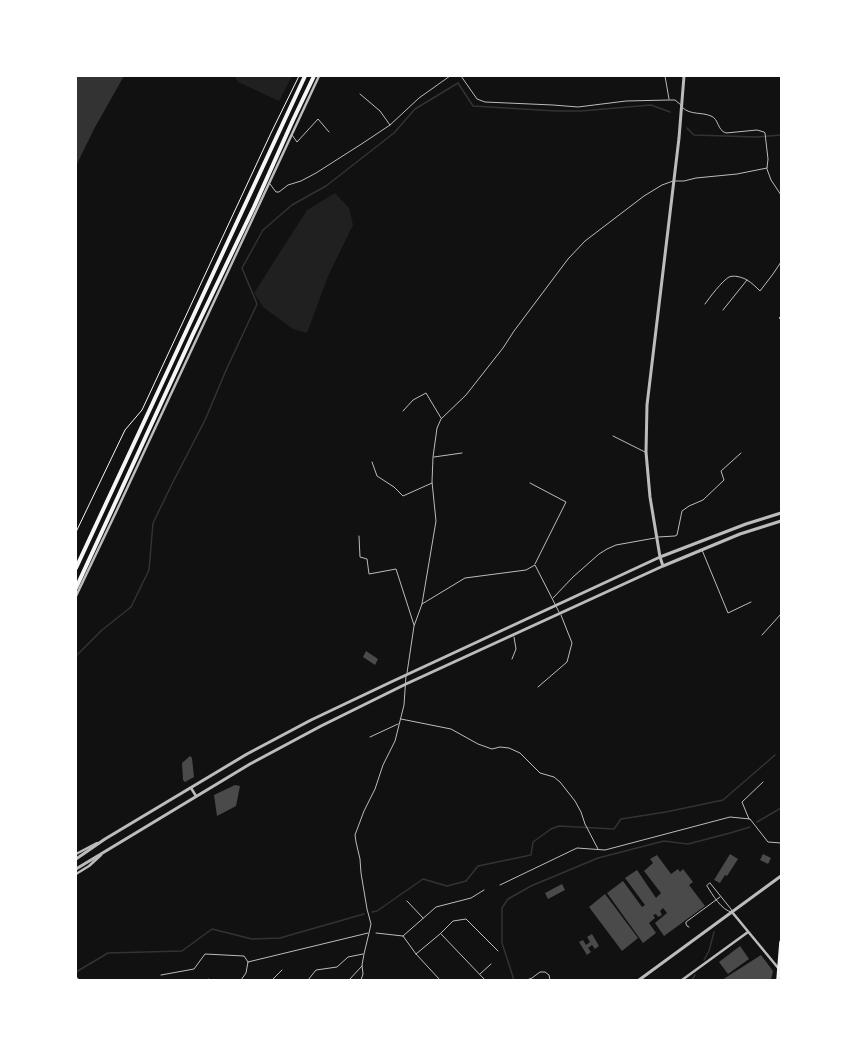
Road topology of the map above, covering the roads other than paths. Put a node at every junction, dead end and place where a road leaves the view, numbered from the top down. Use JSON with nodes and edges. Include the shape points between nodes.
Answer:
{"nodes":[{"id":1,"x":305,"y":76,"type":"edge"},
{"id":2,"x":314,"y":76,"type":"edge"},
{"id":3,"x":319,"y":76,"type":"edge"},
{"id":4,"x":450,"y":76,"type":"edge"},
{"id":5,"x":461,"y":76,"type":"edge"},
{"id":6,"x":665,"y":76,"type":"edge"},
{"id":7,"x":684,"y":76,"type":"edge"},
{"id":8,"x":360,"y":94,"type":"dead end"},
{"id":9,"x":669,"y":100,"type":"junction"},
{"id":10,"x":682,"y":106,"type":"junction"},
{"id":11,"x":390,"y":125,"type":"junction"},
{"id":12,"x":329,"y":132,"type":"dead end"},
{"id":13,"x":292,"y":134,"type":"junction"},
{"id":14,"x":767,"y":168,"type":"junction"},
{"id":15,"x":673,"y":181,"type":"junction"},
{"id":16,"x":269,"y":183,"type":"junction"},
{"id":17,"x":781,"y":195,"type":"edge"},
{"id":18,"x":781,"y":262,"type":"edge"},
{"id":19,"x":747,"y":280,"type":"junction"},
{"id":20,"x":705,"y":304,"type":"dead end"},
{"id":21,"x":723,"y":310,"type":"dead end"},
{"id":22,"x":781,"y":316,"type":"edge"},
{"id":23,"x":781,"y":319,"type":"edge"},
{"id":24,"x":403,"y":411,"type":"dead end"},
{"id":25,"x":441,"y":419,"type":"junction"},
{"id":26,"x":613,"y":436,"type":"dead end"},
{"id":27,"x":646,"y":452,"type":"junction"},
{"id":28,"x":462,"y":453,"type":"dead end"},
{"id":29,"x":742,"y":453,"type":"dead end"},
{"id":30,"x":433,"y":457,"type":"junction"},
{"id":31,"x":372,"y":462,"type":"dead end"},
{"id":32,"x":432,"y":482,"type":"junction"},
{"id":33,"x":530,"y":483,"type":"dead end"},
{"id":34,"x":781,"y":513,"type":"edge"},
{"id":35,"x":781,"y":521,"type":"edge"},
{"id":36,"x":359,"y":536,"type":"dead end"},
{"id":37,"x":657,"y":537,"type":"junction"},
{"id":38,"x":702,"y":550,"type":"junction"},
{"id":39,"x":660,"y":557,"type":"junction"},
{"id":40,"x":535,"y":565,"type":"junction"},
{"id":41,"x":663,"y":566,"type":"junction"},
{"id":42,"x":76,"y":568,"type":"edge"},
{"id":43,"x":77,"y":590,"type":"edge"},
{"id":44,"x":76,"y":596,"type":"edge"},
{"id":45,"x":552,"y":598,"type":"junction"},
{"id":46,"x":751,"y":602,"type":"dead end"},
{"id":47,"x":422,"y":604,"type":"junction"},
{"id":48,"x":556,"y":606,"type":"junction"},
{"id":49,"x":560,"y":613,"type":"junction"},
{"id":50,"x":781,"y":614,"type":"edge"},
{"id":51,"x":414,"y":626,"type":"junction"},
{"id":52,"x":514,"y":634,"type":"junction"},
{"id":53,"x":762,"y":635,"type":"dead end"},
{"id":54,"x":512,"y":659,"type":"dead end"},
{"id":55,"x":406,"y":674,"type":"junction"},
{"id":56,"x":406,"y":684,"type":"junction"},
{"id":57,"x":538,"y":687,"type":"dead end"},
{"id":58,"x":400,"y":719,"type":"junction"},
{"id":59,"x":399,"y":724,"type":"junction"},
{"id":60,"x":370,"y":737,"type":"dead end"},
{"id":61,"x":763,"y":782,"type":"dead end"},
{"id":62,"x":191,"y":788,"type":"junction"},
{"id":63,"x":196,"y":796,"type":"junction"},
{"id":64,"x":750,"y":820,"type":"junction"},
{"id":65,"x":105,"y":839,"type":"junction"},
{"id":66,"x":781,"y":843,"type":"edge"},
{"id":67,"x":108,"y":849,"type":"junction"},
{"id":68,"x":598,"y":850,"type":"junction"},
{"id":69,"x":76,"y":854,"type":"edge"},
{"id":70,"x":76,"y":859,"type":"edge"},
{"id":71,"x":76,"y":868,"type":"edge"},
{"id":72,"x":76,"y":874,"type":"edge"},
{"id":73,"x":781,"y":876,"type":"edge"},
{"id":74,"x":500,"y":885,"type":"dead end"},
{"id":75,"x":484,"y":890,"type":"dead end"},
{"id":76,"x":721,"y":897,"type":"junction"},
{"id":77,"x":717,"y":900,"type":"junction"},
{"id":78,"x":407,"y":901,"type":"dead end"},
{"id":79,"x":732,"y":912,"type":"junction"},
{"id":80,"x":423,"y":918,"type":"junction"},
{"id":81,"x":689,"y":927,"type":"dead end"},
{"id":82,"x":748,"y":932,"type":"junction"},
{"id":83,"x":369,"y":933,"type":"junction"},
{"id":84,"x":376,"y":933,"type":"dead end"},
{"id":85,"x":440,"y":934,"type":"junction"},
{"id":86,"x":403,"y":936,"type":"junction"},
{"id":87,"x":781,"y":942,"type":"edge"},
{"id":88,"x":498,"y":951,"type":"dead end"},
{"id":89,"x":364,"y":954,"type":"junction"},
{"id":90,"x":416,"y":954,"type":"junction"},
{"id":91,"x":248,"y":962,"type":"junction"},
{"id":92,"x":491,"y":964,"type":"dead end"},
{"id":93,"x":362,"y":965,"type":"junction"},
{"id":94,"x":282,"y":970,"type":"dead end"},
{"id":95,"x":780,"y":970,"type":"edge"},
{"id":96,"x":479,"y":974,"type":"junction"},
{"id":97,"x":161,"y":975,"type":"dead end"},
{"id":98,"x":76,"y":978,"type":"edge"},
{"id":99,"x":78,"y":980,"type":"edge"},
{"id":100,"x":241,"y":980,"type":"edge"},
{"id":101,"x":272,"y":980,"type":"edge"},
{"id":102,"x":308,"y":980,"type":"edge"},
{"id":103,"x":349,"y":980,"type":"edge"},
{"id":104,"x":361,"y":980,"type":"edge"},
{"id":105,"x":440,"y":980,"type":"edge"},
{"id":106,"x":485,"y":980,"type":"edge"},
{"id":107,"x":527,"y":980,"type":"edge"},
{"id":108,"x":550,"y":980,"type":"edge"},
{"id":109,"x":639,"y":980,"type":"edge"},
{"id":110,"x":682,"y":980,"type":"edge"},
{"id":111,"x":778,"y":980,"type":"edge"}],
"edges":[{"from":1,"to":42,"type":"highway"},
{"from":2,"to":43,"type":"highway"},
{"from":3,"to":13,"type":"street"},
{"from":4,"to":11,"type":"lane","via":[[419,98]]},
{"from":5,"to":9,"type":"lane","via":[[477,99],[485,102],[578,107],[626,101]]},
{"from":6,"to":9,"type":"lane"},
{"from":7,"to":10,"type":"street"},
{"from":8,"to":11,"type":"lane","via":[[380,111]]},
{"from":9,"to":10,"type":"lane","via":[[675,100]]},
{"from":10,"to":14,"type":"lane","via":[[687,111],[715,118],[720,129],[726,133],[757,130],[764,132]]},
{"from":10,"to":15,"type":"street"},
{"from":11,"to":16,"type":"lane","via":[[321,170],[288,185],[279,192],[276,192]]},
{"from":12,"to":13,"type":"lane","via":[[318,119],[297,142]]},
{"from":13,"to":16,"type":"street"},
{"from":14,"to":15,"type":"lane"},
{"from":14,"to":17,"type":"lane"},
{"from":15,"to":25,"type":"lane","via":[[644,196],[585,241],[568,259],[466,395]]},
{"from":15,"to":27,"type":"street","via":[[647,405]]},
{"from":16,"to":43,"type":"street"},
{"from":18,"to":19,"type":"lane","via":[[760,290]]},
{"from":19,"to":20,"type":"lane","via":[[738,276],[729,277]]},
{"from":19,"to":21,"type":"lane"},
{"from":22,"to":23,"type":"lane"},
{"from":24,"to":25,"type":"lane","via":[[413,400],[426,392]]},
{"from":25,"to":30,"type":"lane","via":[[437,428]]},
{"from":26,"to":27,"type":"lane"},
{"from":27,"to":37,"type":"street"},
{"from":28,"to":30,"type":"lane"},
{"from":29,"to":37,"type":"lane","via":[[721,471],[724,480],[703,500],[682,511],[677,535]]},
{"from":30,"to":32,"type":"lane"},
{"from":31,"to":32,"type":"lane","via":[[378,476],[394,486],[403,496]]},
{"from":32,"to":47,"type":"lane","via":[[436,521]]},
{"from":33,"to":40,"type":"lane","via":[[566,502]]},
{"from":34,"to":39,"type":"street"},
{"from":35,"to":38,"type":"street"},
{"from":36,"to":51,"type":"lane","via":[[360,557],[367,559],[369,574],[396,569]]},
{"from":37,"to":39,"type":"street"},
{"from":37,"to":45,"type":"lane","via":[[616,545],[598,554]]},
{"from":38,"to":41,"type":"street"},
{"from":38,"to":46,"type":"lane","via":[[728,613]]},
{"from":39,"to":41,"type":"street"},
{"from":39,"to":48,"type":"street"},
{"from":40,"to":45,"type":"lane"},
{"from":40,"to":47,"type":"lane","via":[[526,570],[465,578]]},
{"from":41,"to":49,"type":"street"},
{"from":43,"to":44,"type":"street"},
{"from":45,"to":48,"type":"lane"},
{"from":47,"to":51,"type":"lane"},
{"from":48,"to":49,"type":"lane"},
{"from":48,"to":55,"type":"street"},
{"from":49,"to":52,"type":"street"},
{"from":49,"to":57,"type":"lane","via":[[572,643],[567,662]]},
{"from":50,"to":53,"type":"lane"},
{"from":51,"to":55,"type":"lane"},
{"from":52,"to":54,"type":"lane","via":[[516,649]]},
{"from":52,"to":56,"type":"street"},
{"from":55,"to":56,"type":"lane"},
{"from":55,"to":62,"type":"street","via":[[311,720]]},
{"from":56,"to":58,"type":"lane"},
{"from":56,"to":63,"type":"street","via":[[321,726]]},
{"from":58,"to":59,"type":"lane"},
{"from":58,"to":68,"type":"lane","via":[[451,729],[492,749],[509,748],[520,753],[540,773],[554,777],[560,782],[575,800]]},
{"from":59,"to":60,"type":"lane"},
{"from":59,"to":83,"type":"lane","via":[[395,742],[355,835],[370,924]]},
{"from":61,"to":64,"type":"lane","via":[[742,802]]},
{"from":62,"to":63,"type":"street"},
{"from":62,"to":65,"type":"street"},
{"from":63,"to":67,"type":"street"},
{"from":64,"to":66,"type":"lane","via":[[768,842]]},
{"from":64,"to":68,"type":"lane","via":[[730,817]]},
{"from":65,"to":69,"type":"street"},
{"from":65,"to":70,"type":"street"},
{"from":67,"to":71,"type":"street"},
{"from":67,"to":72,"type":"street"},
{"from":68,"to":74,"type":"lane","via":[[577,848]]},
{"from":73,"to":79,"type":"street"},
{"from":75,"to":80,"type":"lane","via":[[471,898],[436,907]]},
{"from":76,"to":77,"type":"lane"},
{"from":76,"to":77,"type":"lane","via":[[710,883],[707,886]]},
{"from":76,"to":79,"type":"lane"},
{"from":77,"to":79,"type":"lane","via":[[728,912]]},
{"from":77,"to":81,"type":"lane","via":[[686,922]]},
{"from":78,"to":80,"type":"lane"},
{"from":79,"to":82,"type":"street"},
{"from":79,"to":109,"type":"street"},
{"from":80,"to":86,"type":"lane"},
{"from":82,"to":95,"type":"street"},
{"from":82,"to":110,"type":"street"},
{"from":83,"to":89,"type":"lane"},
{"from":83,"to":91,"type":"lane"},
{"from":84,"to":86,"type":"lane"},
{"from":85,"to":88,"type":"lane","via":[[453,921],[466,919]]},
{"from":85,"to":90,"type":"lane"},
{"from":85,"to":96,"type":"lane"},
{"from":86,"to":90,"type":"lane"},
{"from":87,"to":95,"type":"main road"},
{"from":89,"to":93,"type":"lane"},
{"from":89,"to":102,"type":"lane","via":[[348,957],[337,967],[316,970]]},
{"from":90,"to":105,"type":"lane"},
{"from":91,"to":97,"type":"lane","via":[[244,956],[205,954],[194,969]]},
{"from":91,"to":100,"type":"lane","via":[[246,973]]},
{"from":92,"to":96,"type":"lane"},
{"from":93,"to":103,"type":"lane"},
{"from":93,"to":104,"type":"lane"},
{"from":94,"to":101,"type":"lane"},
{"from":95,"to":111,"type":"main road"},
{"from":96,"to":106,"type":"lane"},
{"from":98,"to":99,"type":"street"},
{"from":107,"to":108,"type":"lane","via":[[540,972],[545,972]]}]}
